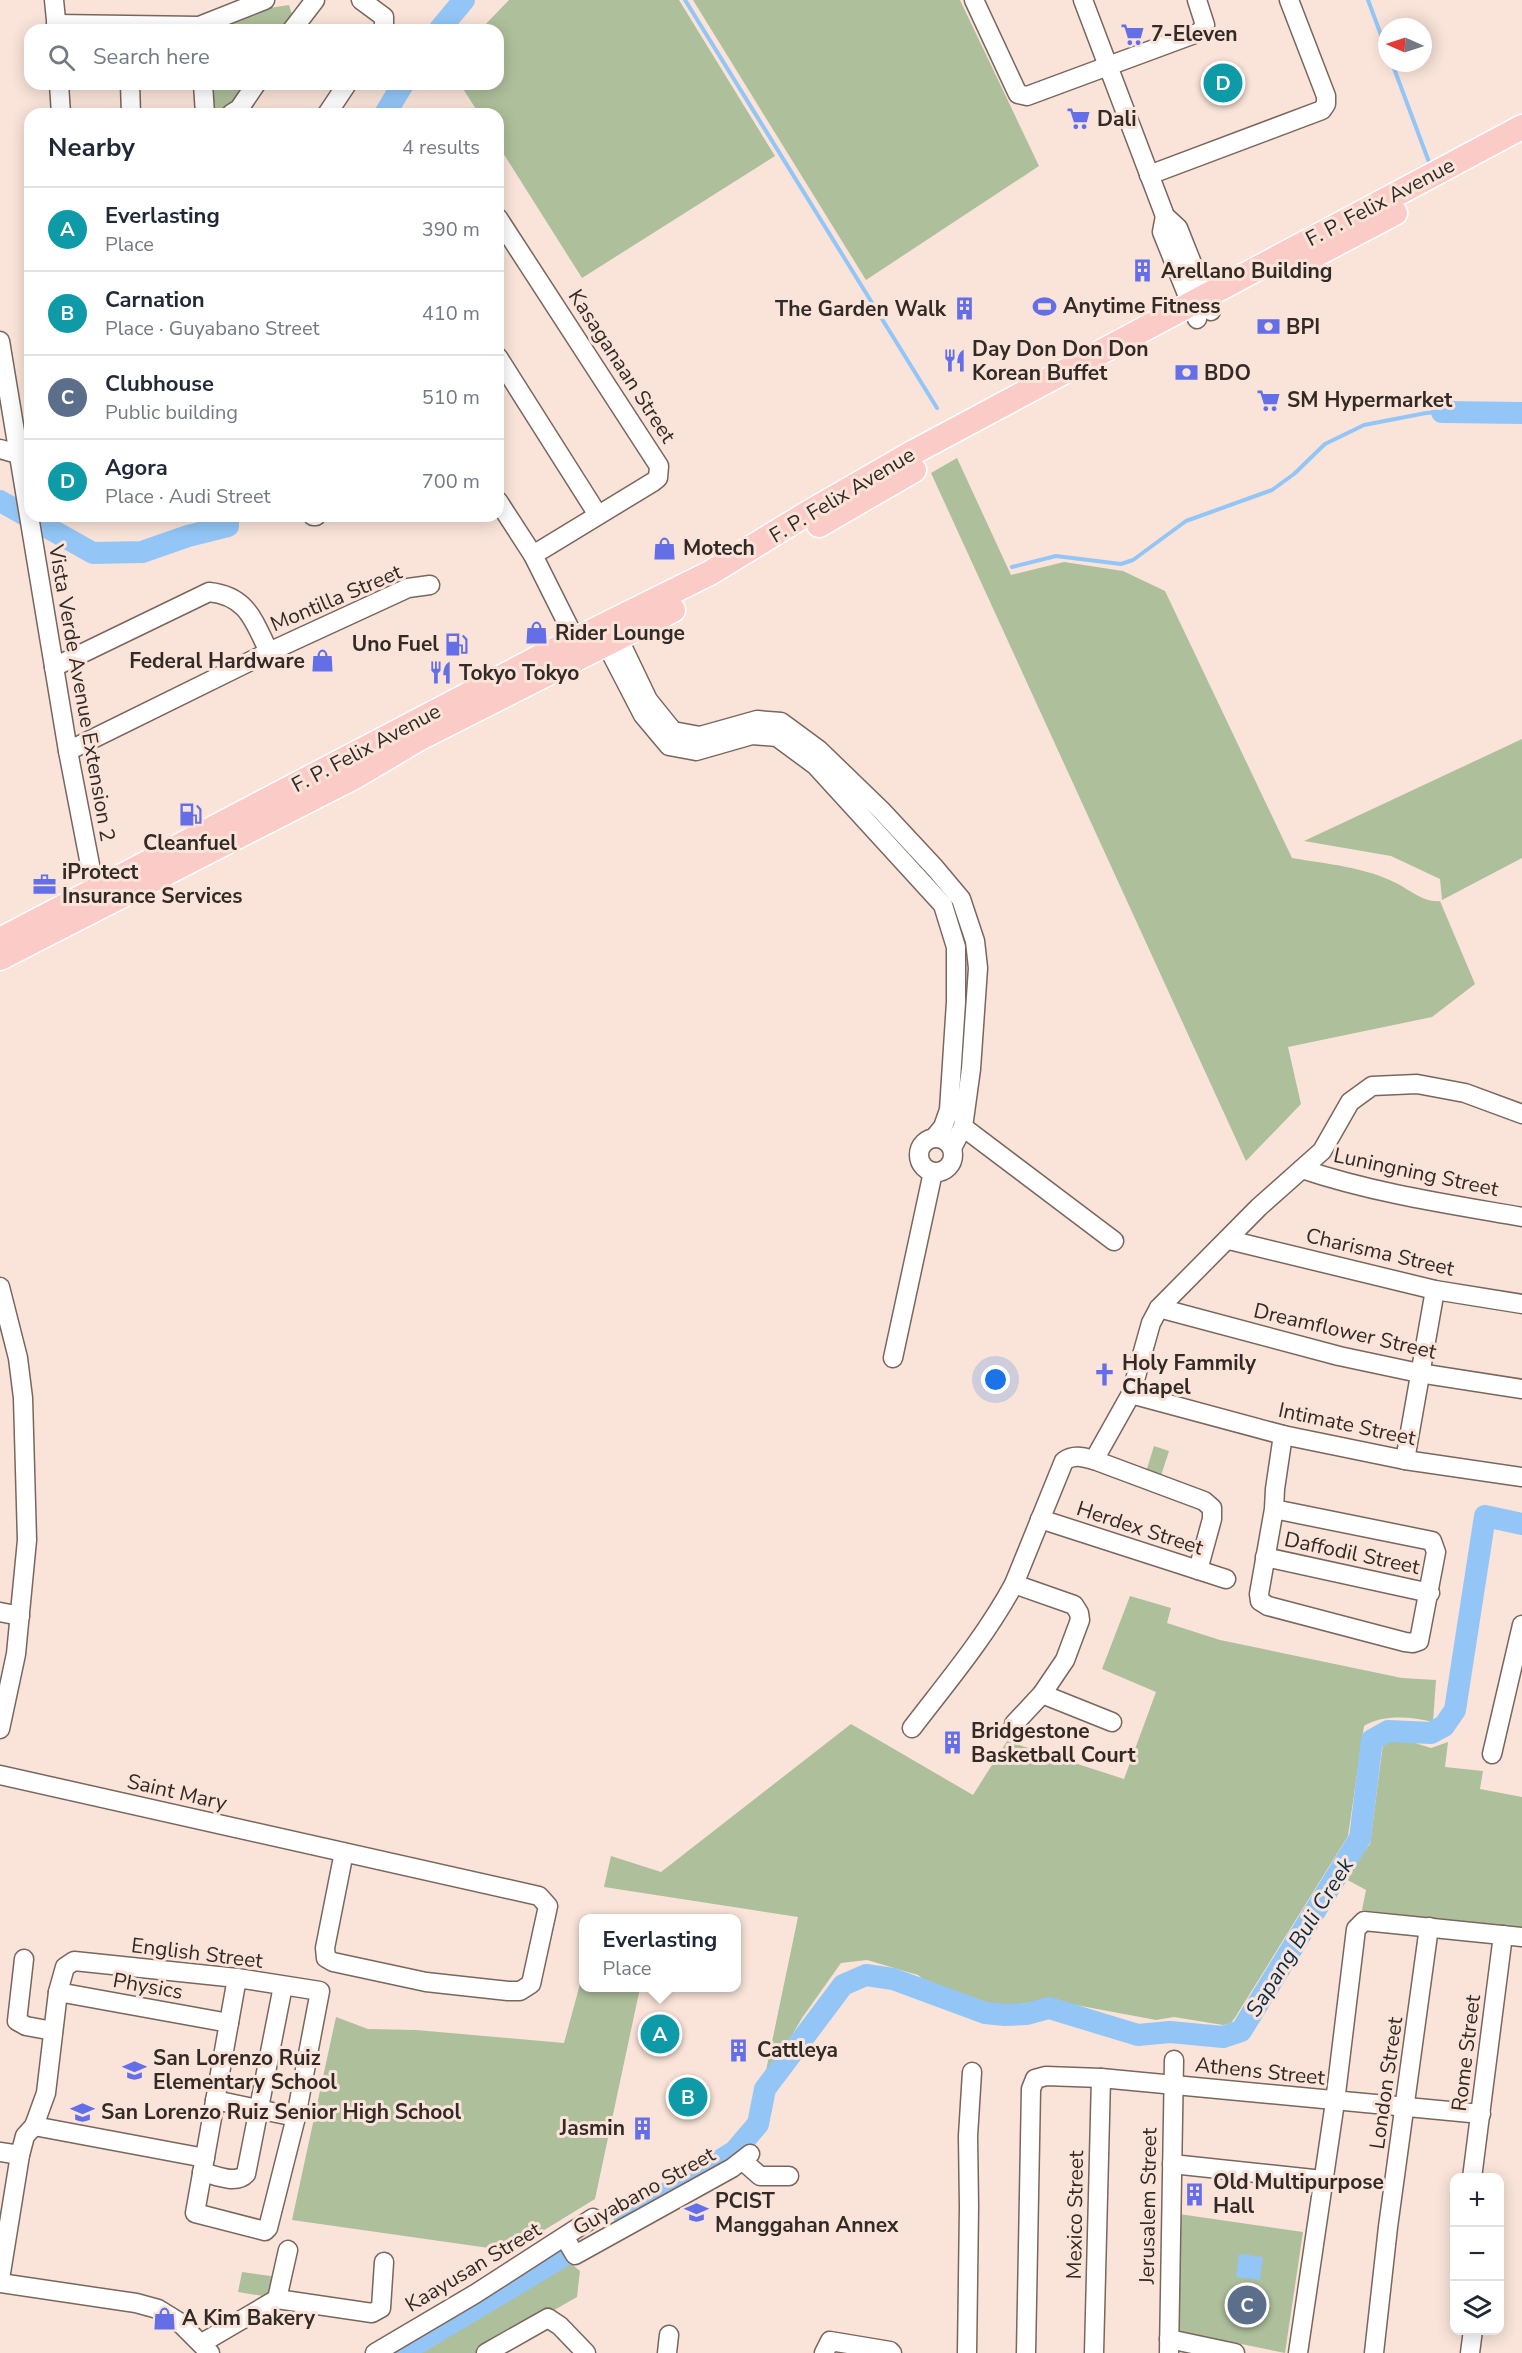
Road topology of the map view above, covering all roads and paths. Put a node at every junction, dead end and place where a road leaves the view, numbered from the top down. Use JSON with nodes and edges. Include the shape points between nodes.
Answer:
{"nodes":[{"id":1,"x":54,"y":0,"type":"edge"},
{"id":2,"x":265,"y":0,"type":"edge"},
{"id":3,"x":361,"y":0,"type":"edge"},
{"id":4,"x":974,"y":0,"type":"edge"},
{"id":5,"x":1083,"y":0,"type":"edge"},
{"id":6,"x":1197,"y":0,"type":"edge"},
{"id":7,"x":1289,"y":0,"type":"edge"},
{"id":8,"x":305,"y":3,"type":"edge"},
{"id":9,"x":57,"y":24,"type":"edge"},
{"id":10,"x":208,"y":24,"type":"edge"},
{"id":11,"x":295,"y":24,"type":"edge"},
{"id":12,"x":384,"y":24,"type":"edge"},
{"id":13,"x":1108,"y":68,"type":"junction"},
{"id":14,"x":59,"y":90,"type":"edge"},
{"id":15,"x":130,"y":90,"type":"edge"},
{"id":16,"x":203,"y":90,"type":"edge"},
{"id":17,"x":252,"y":90,"type":"edge"},
{"id":18,"x":343,"y":90,"type":"edge"},
{"id":19,"x":61,"y":108,"type":"edge"},
{"id":20,"x":131,"y":108,"type":"edge"},
{"id":21,"x":205,"y":108,"type":"edge"},
{"id":22,"x":240,"y":108,"type":"edge"},
{"id":23,"x":331,"y":108,"type":"edge"},
{"id":24,"x":1522,"y":127,"type":"edge"},
{"id":25,"x":1522,"y":146,"type":"edge"},
{"id":26,"x":1149,"y":175,"type":"junction"},
{"id":27,"x":504,"y":227,"type":"edge"},
{"id":28,"x":1201,"y":307,"type":"junction"},
{"id":29,"x":0,"y":341,"type":"edge"},
{"id":30,"x":504,"y":366,"type":"edge"},
{"id":31,"x":0,"y":449,"type":"edge"},
{"id":32,"x":24,"y":456,"type":"edge"},
{"id":33,"x":504,"y":510,"type":"edge"},
{"id":34,"x":598,"y":515,"type":"junction"},
{"id":35,"x":30,"y":522,"type":"edge"},
{"id":36,"x":533,"y":555,"type":"junction"},
{"id":37,"x":430,"y":585,"type":"dead end"},
{"id":38,"x":608,"y":633,"type":"junction"},
{"id":39,"x":579,"y":647,"type":"junction"},
{"id":40,"x":268,"y":652,"type":"junction"},
{"id":41,"x":54,"y":667,"type":"junction"},
{"id":42,"x":68,"y":752,"type":"junction"},
{"id":43,"x":873,"y":815,"type":"junction"},
{"id":44,"x":96,"y":900,"type":"junction"},
{"id":45,"x":975,"y":941,"type":"junction"},
{"id":46,"x":957,"y":947,"type":"junction"},
{"id":47,"x":2,"y":948,"type":"edge"},
{"id":48,"x":1522,"y":1114,"type":"edge"},
{"id":49,"x":963,"y":1127,"type":"junction"},
{"id":50,"x":934,"y":1138,"type":"junction"},
{"id":51,"x":952,"y":1148,"type":"junction"},
{"id":52,"x":1302,"y":1169,"type":"junction"},
{"id":53,"x":933,"y":1172,"type":"junction"},
{"id":54,"x":1522,"y":1216,"type":"edge"},
{"id":55,"x":1229,"y":1240,"type":"junction"},
{"id":56,"x":1114,"y":1241,"type":"dead end"},
{"id":57,"x":0,"y":1287,"type":"edge"},
{"id":58,"x":1435,"y":1290,"type":"junction"},
{"id":59,"x":1522,"y":1304,"type":"edge"},
{"id":60,"x":1159,"y":1308,"type":"junction"},
{"id":61,"x":893,"y":1358,"type":"dead end"},
{"id":62,"x":1419,"y":1373,"type":"junction"},
{"id":63,"x":1522,"y":1389,"type":"edge"},
{"id":64,"x":1131,"y":1394,"type":"junction"},
{"id":65,"x":1283,"y":1435,"type":"junction"},
{"id":66,"x":1094,"y":1460,"type":"junction"},
{"id":67,"x":1405,"y":1461,"type":"junction"},
{"id":68,"x":1522,"y":1477,"type":"edge"},
{"id":69,"x":1274,"y":1509,"type":"junction"},
{"id":70,"x":1040,"y":1519,"type":"junction"},
{"id":71,"x":1265,"y":1557,"type":"junction"},
{"id":72,"x":1198,"y":1570,"type":"junction"},
{"id":73,"x":1226,"y":1579,"type":"dead end"},
{"id":74,"x":1014,"y":1584,"type":"junction"},
{"id":75,"x":1430,"y":1593,"type":"junction"},
{"id":76,"x":0,"y":1612,"type":"edge"},
{"id":77,"x":20,"y":1616,"type":"junction"},
{"id":78,"x":1522,"y":1625,"type":"edge"},
{"id":79,"x":1517,"y":1664,"type":"edge"},
{"id":80,"x":1042,"y":1694,"type":"junction"},
{"id":81,"x":1112,"y":1722,"type":"dead end"},
{"id":82,"x":1014,"y":1724,"type":"dead end"},
{"id":83,"x":912,"y":1728,"type":"dead end"},
{"id":84,"x":0,"y":1730,"type":"edge"},
{"id":85,"x":1492,"y":1754,"type":"dead end"},
{"id":86,"x":0,"y":1775,"type":"edge"},
{"id":87,"x":344,"y":1852,"type":"junction"},
{"id":88,"x":1429,"y":1927,"type":"junction"},
{"id":89,"x":1503,"y":1935,"type":"junction"},
{"id":90,"x":1522,"y":1937,"type":"edge"},
{"id":91,"x":24,"y":1959,"type":"dead end"},
{"id":92,"x":237,"y":1978,"type":"junction"},
{"id":93,"x":283,"y":1986,"type":"junction"},
{"id":94,"x":58,"y":1992,"type":"junction"},
{"id":95,"x":229,"y":2023,"type":"junction"},
{"id":96,"x":53,"y":2031,"type":"junction"},
{"id":97,"x":1174,"y":2060,"type":"dead end"},
{"id":98,"x":972,"y":2072,"type":"dead end"},
{"id":99,"x":1101,"y":2078,"type":"junction"},
{"id":100,"x":1172,"y":2084,"type":"junction"},
{"id":101,"x":215,"y":2100,"type":"junction"},
{"id":102,"x":1335,"y":2102,"type":"junction"},
{"id":103,"x":1406,"y":2107,"type":"junction"},
{"id":104,"x":258,"y":2109,"type":"junction"},
{"id":105,"x":1481,"y":2114,"type":"junction"},
{"id":106,"x":297,"y":2117,"type":"junction"},
{"id":107,"x":34,"y":2126,"type":"junction"},
{"id":108,"x":0,"y":2152,"type":"edge"},
{"id":109,"x":20,"y":2155,"type":"junction"},
{"id":110,"x":1172,"y":2164,"type":"junction"},
{"id":111,"x":204,"y":2165,"type":"junction"},
{"id":112,"x":1473,"y":2173,"type":"edge"},
{"id":113,"x":789,"y":2176,"type":"dead end"},
{"id":114,"x":1323,"y":2180,"type":"junction"},
{"id":115,"x":593,"y":2218,"type":"dead end"},
{"id":116,"x":564,"y":2238,"type":"junction"},
{"id":117,"x":288,"y":2250,"type":"dead end"},
{"id":118,"x":384,"y":2262,"type":"dead end"},
{"id":119,"x":0,"y":2281,"type":"edge"},
{"id":120,"x":277,"y":2299,"type":"junction"},
{"id":121,"x":1472,"y":2335,"type":"edge"},
{"id":122,"x":1169,"y":2346,"type":"edge"},
{"id":123,"x":206,"y":2348,"type":"edge"},
{"id":124,"x":891,"y":2352,"type":"edge"},
{"id":125,"x":375,"y":2353,"type":"edge"},
{"id":126,"x":486,"y":2353,"type":"edge"},
{"id":127,"x":586,"y":2353,"type":"edge"},
{"id":128,"x":824,"y":2353,"type":"edge"},
{"id":129,"x":966,"y":2353,"type":"edge"},
{"id":130,"x":1026,"y":2353,"type":"edge"},
{"id":131,"x":1094,"y":2353,"type":"edge"},
{"id":132,"x":1235,"y":2353,"type":"edge"},
{"id":133,"x":1298,"y":2353,"type":"edge"},
{"id":134,"x":1374,"y":2353,"type":"edge"},
{"id":135,"x":1470,"y":2353,"type":"edge"}],
"edges":[{"from":1,"to":9,"type":"street"},
{"from":2,"to":10,"type":"street"},
{"from":3,"to":12,"type":"street"},
{"from":4,"to":13,"type":"street","via":[[1022,96]]},
{"from":5,"to":13,"type":"street"},
{"from":6,"to":13,"type":"street","via":[[1205,25],[1200,32]]},
{"from":7,"to":26,"type":"street","via":[[1326,96],[1322,110]]},
{"from":8,"to":11,"type":"street"},
{"from":13,"to":26,"type":"street"},
{"from":14,"to":19,"type":"street"},
{"from":15,"to":20,"type":"street"},
{"from":16,"to":21,"type":"street"},
{"from":17,"to":22,"type":"street"},
{"from":18,"to":23,"type":"street"},
{"from":24,"to":28,"type":"main road","name":"F. P. Felix Avenue"},
{"from":25,"to":28,"type":"main road","name":"F. P. Felix Avenue"},
{"from":26,"to":28,"type":"street","via":[[1165,216],[1178,228],[1187,273]]},
{"from":27,"to":34,"type":"street","name":"Kasaganaan Street","via":[[659,466],[658,478]]},
{"from":28,"to":38,"type":"main road","name":"F. P. Felix Avenue","via":[[885,468]]},
{"from":29,"to":32,"type":"street","name":"Vista Verde Avenue Extension 2"},
{"from":30,"to":34,"type":"street"},
{"from":31,"to":32,"type":"street"},
{"from":33,"to":36,"type":"street"},
{"from":34,"to":36,"type":"street","name":"Kasaganaan Street"},
{"from":35,"to":41,"type":"street","name":"Vista Verde Avenue Extension 2"},
{"from":36,"to":39,"type":"street"},
{"from":37,"to":40,"type":"street","name":"Montilla Street","via":[[408,588]]},
{"from":38,"to":39,"type":"main road","name":"F. P. Felix Avenue"},
{"from":38,"to":43,"type":"street","via":[[643,715],[669,746],[696,750],[752,735],[777,737]]},
{"from":39,"to":44,"type":"main road","name":"F. P. Felix Avenue"},
{"from":40,"to":41,"type":"street","via":[[248,609],[232,597],[209,592]]},
{"from":40,"to":42,"type":"street","name":"Montilla Street"},
{"from":41,"to":42,"type":"street","name":"Vista Verde Avenue Extension 2"},
{"from":42,"to":44,"type":"street","name":"Vista Verde Avenue Extension 2"},
{"from":43,"to":45,"type":"street","via":[[935,868],[961,899]]},
{"from":43,"to":46,"type":"street","via":[[943,905]]},
{"from":44,"to":47,"type":"main road","name":"F. P. Felix Avenue"},
{"from":45,"to":46,"type":"street"},
{"from":45,"to":49,"type":"street","via":[[978,968]]},
{"from":46,"to":50,"type":"street","via":[[949,1110]]},
{"from":48,"to":52,"type":"street","via":[[1465,1093],[1417,1084],[1372,1086],[1350,1102],[1322,1151]]},
{"from":49,"to":51,"type":"street"},
{"from":49,"to":56,"type":"street"},
{"from":50,"to":51,"type":"street","via":[[944,1140]]},
{"from":50,"to":53,"type":"street","via":[[921,1147],[919,1158]]},
{"from":51,"to":53,"type":"street","via":[[948,1168]]},
{"from":52,"to":54,"type":"street","name":"Luningning Street","via":[[1409,1197]]},
{"from":52,"to":55,"type":"street"},
{"from":53,"to":61,"type":"street"},
{"from":55,"to":58,"type":"street","name":"Charisma Street"},
{"from":55,"to":60,"type":"street"},
{"from":57,"to":77,"type":"street","via":[[18,1358],[23,1398],[27,1540]]},
{"from":58,"to":59,"type":"street","name":"Charisma Street"},
{"from":58,"to":62,"type":"street"},
{"from":60,"to":62,"type":"street","name":"Dreamflower Street"},
{"from":60,"to":64,"type":"street"},
{"from":62,"to":63,"type":"street","name":"Dreamflower Street"},
{"from":62,"to":67,"type":"street"},
{"from":64,"to":65,"type":"street","name":"Intimate Street"},
{"from":64,"to":66,"type":"street"},
{"from":65,"to":67,"type":"street","name":"Intimate Street"},
{"from":65,"to":69,"type":"street"},
{"from":66,"to":70,"type":"street","via":[[1077,1456],[1064,1461]]},
{"from":66,"to":72,"type":"street","via":[[1204,1501],[1212,1508]]},
{"from":67,"to":68,"type":"street","name":"Intimate Street"},
{"from":69,"to":71,"type":"street"},
{"from":69,"to":75,"type":"street","name":"Daffodil Street","via":[[1427,1538],[1437,1552]]},
{"from":70,"to":72,"type":"street","name":"Herdex Street"},
{"from":70,"to":74,"type":"street"},
{"from":71,"to":75,"type":"street","name":"Daffodil Street"},
{"from":71,"to":75,"type":"street","name":"Daffodil Street","via":[[1259,1594],[1260,1601],[1268,1606],[1405,1642],[1419,1641]]},
{"from":72,"to":73,"type":"street","name":"Herdex Street"},
{"from":74,"to":80,"type":"street","via":[[1074,1605],[1079,1613],[1065,1660]]},
{"from":74,"to":83,"type":"street","via":[[980,1640]]},
{"from":76,"to":77,"type":"street"},
{"from":77,"to":84,"type":"street"},
{"from":78,"to":79,"type":"street"},
{"from":79,"to":85,"type":"street"},
{"from":80,"to":81,"type":"street"},
{"from":80,"to":82,"type":"street"},
{"from":86,"to":87,"type":"street","name":"Saint Mary"},
{"from":87,"to":87,"type":"street","name":"Saint Mary","via":[[326,1958],[426,1982],[520,1991],[531,1984],[548,1906],[539,1896]]},
{"from":88,"to":89,"type":"street"},
{"from":88,"to":102,"type":"street","via":[[1364,1921],[1356,1929]]},
{"from":88,"to":103,"type":"street","name":"London Street"},
{"from":89,"to":90,"type":"street"},
{"from":89,"to":105,"type":"street","name":"Rome Street"},
{"from":91,"to":96,"type":"street","via":[[17,2022]]},
{"from":92,"to":93,"type":"street","name":"English Street"},
{"from":92,"to":94,"type":"street","name":"English Street","via":[[74,1961],[65,1967]]},
{"from":92,"to":95,"type":"street"},
{"from":93,"to":104,"type":"street"},
{"from":93,"to":106,"type":"street","name":"English Street","via":[[320,1990]]},
{"from":94,"to":95,"type":"street","name":"Physics"},
{"from":94,"to":96,"type":"street"},
{"from":95,"to":101,"type":"street"},
{"from":96,"to":107,"type":"street","via":[[46,2093]]},
{"from":97,"to":100,"type":"street","name":"Jerusalem Street"},
{"from":98,"to":129,"type":"street"},
{"from":99,"to":100,"type":"street","name":"Athens Street"},
{"from":99,"to":130,"type":"street","name":"Athens Street","via":[[1046,2076],[1035,2079],[1031,2089]]},
{"from":99,"to":131,"type":"street","name":"Mexico Street"},
{"from":100,"to":102,"type":"street","name":"Athens Street"},
{"from":100,"to":110,"type":"street","name":"Jerusalem Street"},
{"from":101,"to":104,"type":"street"},
{"from":101,"to":111,"type":"street"},
{"from":102,"to":103,"type":"street","name":"Athens Street"},
{"from":102,"to":114,"type":"street"},
{"from":103,"to":105,"type":"street","name":"Athens Street"},
{"from":103,"to":134,"type":"street","name":"London Street"},
{"from":104,"to":106,"type":"street"},
{"from":104,"to":111,"type":"street","via":[[246,2174],[235,2179]]},
{"from":105,"to":112,"type":"street","name":"Rome Street"},
{"from":106,"to":111,"type":"street","via":[[265,2231],[195,2213]]},
{"from":107,"to":109,"type":"street","via":[[25,2136]]},
{"from":107,"to":111,"type":"street"},
{"from":108,"to":109,"type":"street"},
{"from":109,"to":119,"type":"street"},
{"from":110,"to":114,"type":"street"},
{"from":110,"to":122,"type":"street","name":"Jerusalem Street"},
{"from":113,"to":116,"type":"street","name":"Guyabano Street","via":[[760,2176],[747,2158],[575,2255]]},
{"from":114,"to":133,"type":"street"},
{"from":115,"to":116,"type":"street","name":"Kaayusan Street"},
{"from":116,"to":125,"type":"street","name":"Kaayusan Street"},
{"from":117,"to":120,"type":"street"},
{"from":118,"to":120,"type":"street","via":[[381,2308],[377,2312]]},
{"from":119,"to":123,"type":"street","via":[[158,2310],[179,2322]]},
{"from":120,"to":123,"type":"street"},
{"from":121,"to":135,"type":"street"},
{"from":122,"to":132,"type":"street"},
{"from":124,"to":128,"type":"street","via":[[830,2341]]},
{"from":126,"to":127,"type":"street","via":[[548,2318]]}]}
